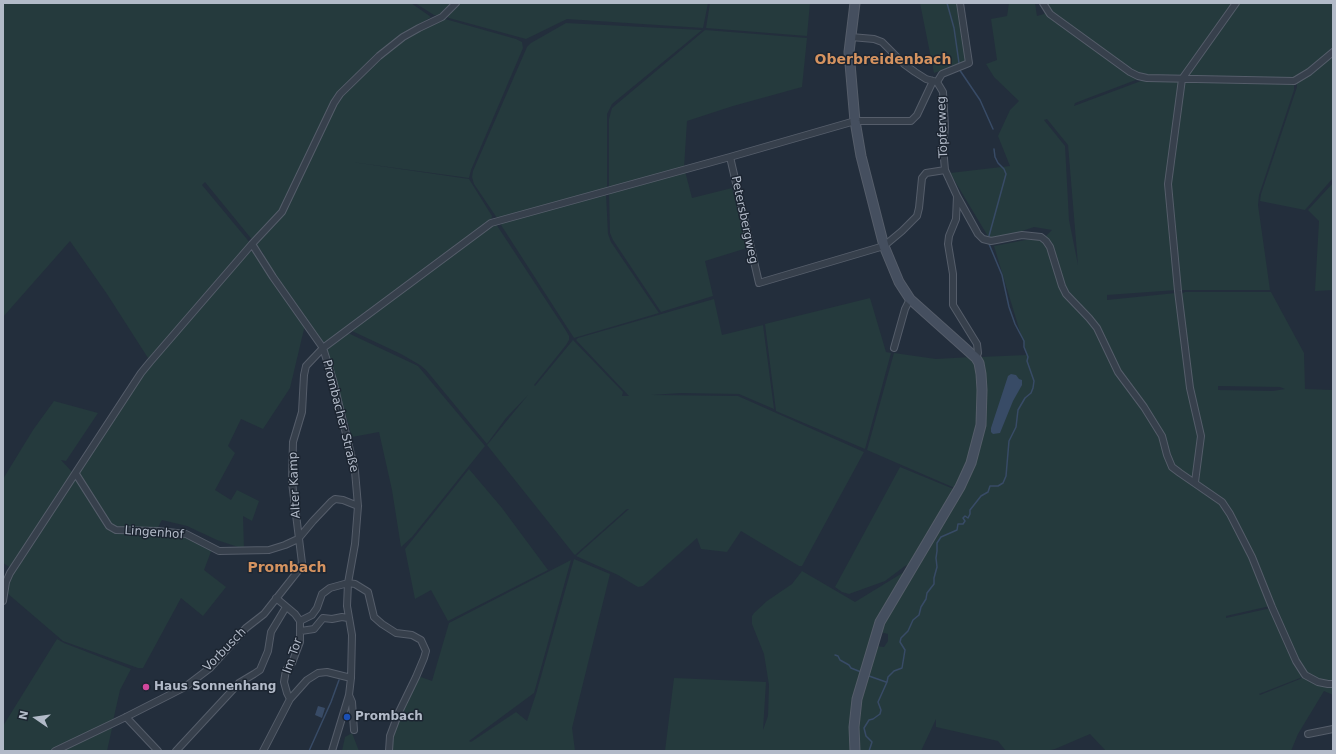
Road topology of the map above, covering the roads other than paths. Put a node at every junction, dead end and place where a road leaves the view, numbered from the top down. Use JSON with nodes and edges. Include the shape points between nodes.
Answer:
{"nodes":[{"id":1,"x":456,"y":3,"type":"edge"},
{"id":2,"x":855,"y":3,"type":"edge"},
{"id":3,"x":960,"y":3,"type":"edge"},
{"id":4,"x":1043,"y":3,"type":"edge"},
{"id":5,"x":1236,"y":3,"type":"edge"},
{"id":6,"x":851,"y":37,"type":"junction"},
{"id":7,"x":1333,"y":52,"type":"edge"},
{"id":8,"x":1182,"y":79,"type":"junction"},
{"id":9,"x":935,"y":82,"type":"junction"},
{"id":10,"x":855,"y":122,"type":"junction"},
{"id":11,"x":730,"y":157,"type":"junction"},
{"id":12,"x":945,"y":170,"type":"junction"},
{"id":13,"x":957,"y":196,"type":"junction"},
{"id":14,"x":252,"y":244,"type":"junction"},
{"id":15,"x":884,"y":246,"type":"junction"},
{"id":16,"x":910,"y":299,"type":"junction"},
{"id":17,"x":323,"y":348,"type":"junction"},
{"id":18,"x":894,"y":348,"type":"dead end"},
{"id":19,"x":976,"y":358,"type":"junction"},
{"id":20,"x":76,"y":474,"type":"junction"},
{"id":21,"x":1195,"y":482,"type":"junction"},
{"id":22,"x":358,"y":506,"type":"junction"},
{"id":23,"x":298,"y":539,"type":"junction"},
{"id":24,"x":348,"y":583,"type":"junction"},
{"id":25,"x":276,"y":598,"type":"junction"},
{"id":26,"x":3,"y":601,"type":"edge"},
{"id":27,"x":286,"y":608,"type":"junction"},
{"id":28,"x":348,"y":618,"type":"junction"},
{"id":29,"x":300,"y":622,"type":"junction"},
{"id":30,"x":301,"y":632,"type":"junction"},
{"id":31,"x":351,"y":678,"type":"junction"},
{"id":32,"x":1333,"y":684,"type":"edge"},
{"id":33,"x":349,"y":695,"type":"junction"},
{"id":34,"x":290,"y":699,"type":"junction"},
{"id":35,"x":126,"y":717,"type":"junction"},
{"id":36,"x":1333,"y":729,"type":"edge"},
{"id":37,"x":354,"y":730,"type":"dead end"},
{"id":38,"x":1308,"y":734,"type":"dead end"},
{"id":39,"x":55,"y":751,"type":"edge"},
{"id":40,"x":158,"y":751,"type":"edge"},
{"id":41,"x":176,"y":751,"type":"edge"},
{"id":42,"x":263,"y":751,"type":"edge"},
{"id":43,"x":332,"y":751,"type":"edge"},
{"id":44,"x":389,"y":751,"type":"edge"},
{"id":45,"x":855,"y":751,"type":"edge"}],
"edges":[{"from":1,"to":14,"type":"street","via":[[442,17],[403,37],[379,56],[340,94],[282,212]]},
{"from":2,"to":6,"type":"street"},
{"from":3,"to":9,"type":"street","via":[[968,63],[942,74]]},
{"from":4,"to":8,"type":"street","via":[[1050,14],[1130,72],[1147,78]]},
{"from":5,"to":8,"type":"street"},
{"from":6,"to":9,"type":"street","name":"Töpferweg","via":[[882,42],[904,64]]},
{"from":6,"to":10,"type":"street","via":[[849,64]]},
{"from":7,"to":8,"type":"street","via":[[1294,81]]},
{"from":8,"to":21,"type":"street","via":[[1168,184],[1190,388],[1201,436]]},
{"from":9,"to":10,"type":"street","via":[[911,121]]},
{"from":9,"to":12,"type":"street","name":"Töpferweg","via":[[943,92]]},
{"from":10,"to":11,"type":"street"},
{"from":10,"to":15,"type":"street"},
{"from":11,"to":15,"type":"street","name":"Petersbergweg","via":[[759,283]]},
{"from":11,"to":17,"type":"street","name":"Alter Kamp","via":[[491,223]]},
{"from":12,"to":13,"type":"street","name":"Töpferweg"},
{"from":12,"to":15,"type":"street","via":[[926,173],[922,178],[917,216]]},
{"from":13,"to":19,"type":"street","name":"Töpferweg","via":[[956,219],[948,244],[953,274],[953,305],[977,344]]},
{"from":13,"to":21,"type":"street","via":[[983,239],[991,241],[1022,235],[1041,237],[1046,241],[1066,294],[1097,328],[1118,372],[1162,436],[1172,466]]},
{"from":14,"to":17,"type":"street","name":"Prombacher Straße"},
{"from":14,"to":20,"type":"street","via":[[150,362]]},
{"from":15,"to":16,"type":"street"},
{"from":16,"to":18,"type":"street"},
{"from":16,"to":19,"type":"street"},
{"from":17,"to":22,"type":"street","name":"Prombacher Straße","via":[[356,471]]},
{"from":17,"to":23,"type":"street","name":"Alter Kamp","via":[[306,366],[302,412],[293,442],[292,482]]},
{"from":19,"to":45,"type":"street","via":[[981,374],[981,425],[971,463],[958,490],[880,622],[857,699]]},
{"from":20,"to":23,"type":"street","name":"Lingenhof","via":[[109,526],[116,530],[186,534],[219,551],[269,550]]},
{"from":20,"to":26,"type":"street","via":[[10,573]]},
{"from":21,"to":32,"type":"street","via":[[1222,502],[1230,514],[1252,557],[1296,661],[1305,675],[1318,682]]},
{"from":22,"to":23,"type":"street","name":"Lingenhof","via":[[336,499]]},
{"from":22,"to":24,"type":"street","name":"Prombacher Straße"},
{"from":23,"to":25,"type":"street","name":"Alter Kamp","via":[[302,563]]},
{"from":24,"to":28,"type":"street","name":"Prombacher Straße"},
{"from":24,"to":29,"type":"street","via":[[330,588],[322,594],[312,615]]},
{"from":24,"to":44,"type":"street","via":[[368,592],[374,617],[382,624],[396,633],[412,635],[422,640],[426,651],[390,736]]},
{"from":25,"to":27,"type":"street","name":"Im Tor"},
{"from":25,"to":35,"type":"street","name":"Vorbusch","via":[[264,614],[246,628],[210,668],[185,687]]},
{"from":27,"to":29,"type":"street","name":"Im Tor","via":[[295,614]]},
{"from":27,"to":41,"type":"street","via":[[271,632],[268,651],[260,670],[239,683]]},
{"from":28,"to":30,"type":"street","via":[[323,618],[314,629]]},
{"from":28,"to":31,"type":"street","name":"Prombacher Straße","via":[[352,635]]},
{"from":29,"to":30,"type":"street","name":"Im Tor"},
{"from":30,"to":34,"type":"street","name":"Im Tor","via":[[300,642],[292,663],[286,670],[284,682]]},
{"from":31,"to":33,"type":"street","name":"Prombacher Straße"},
{"from":31,"to":34,"type":"street","via":[[327,672],[318,673],[307,680]]},
{"from":33,"to":37,"type":"street"},
{"from":33,"to":43,"type":"street","name":"Prombacher Straße"},
{"from":34,"to":42,"type":"street"},
{"from":35,"to":39,"type":"street","name":"Vorbusch"},
{"from":35,"to":40,"type":"street"},
{"from":36,"to":38,"type":"street"}]}
